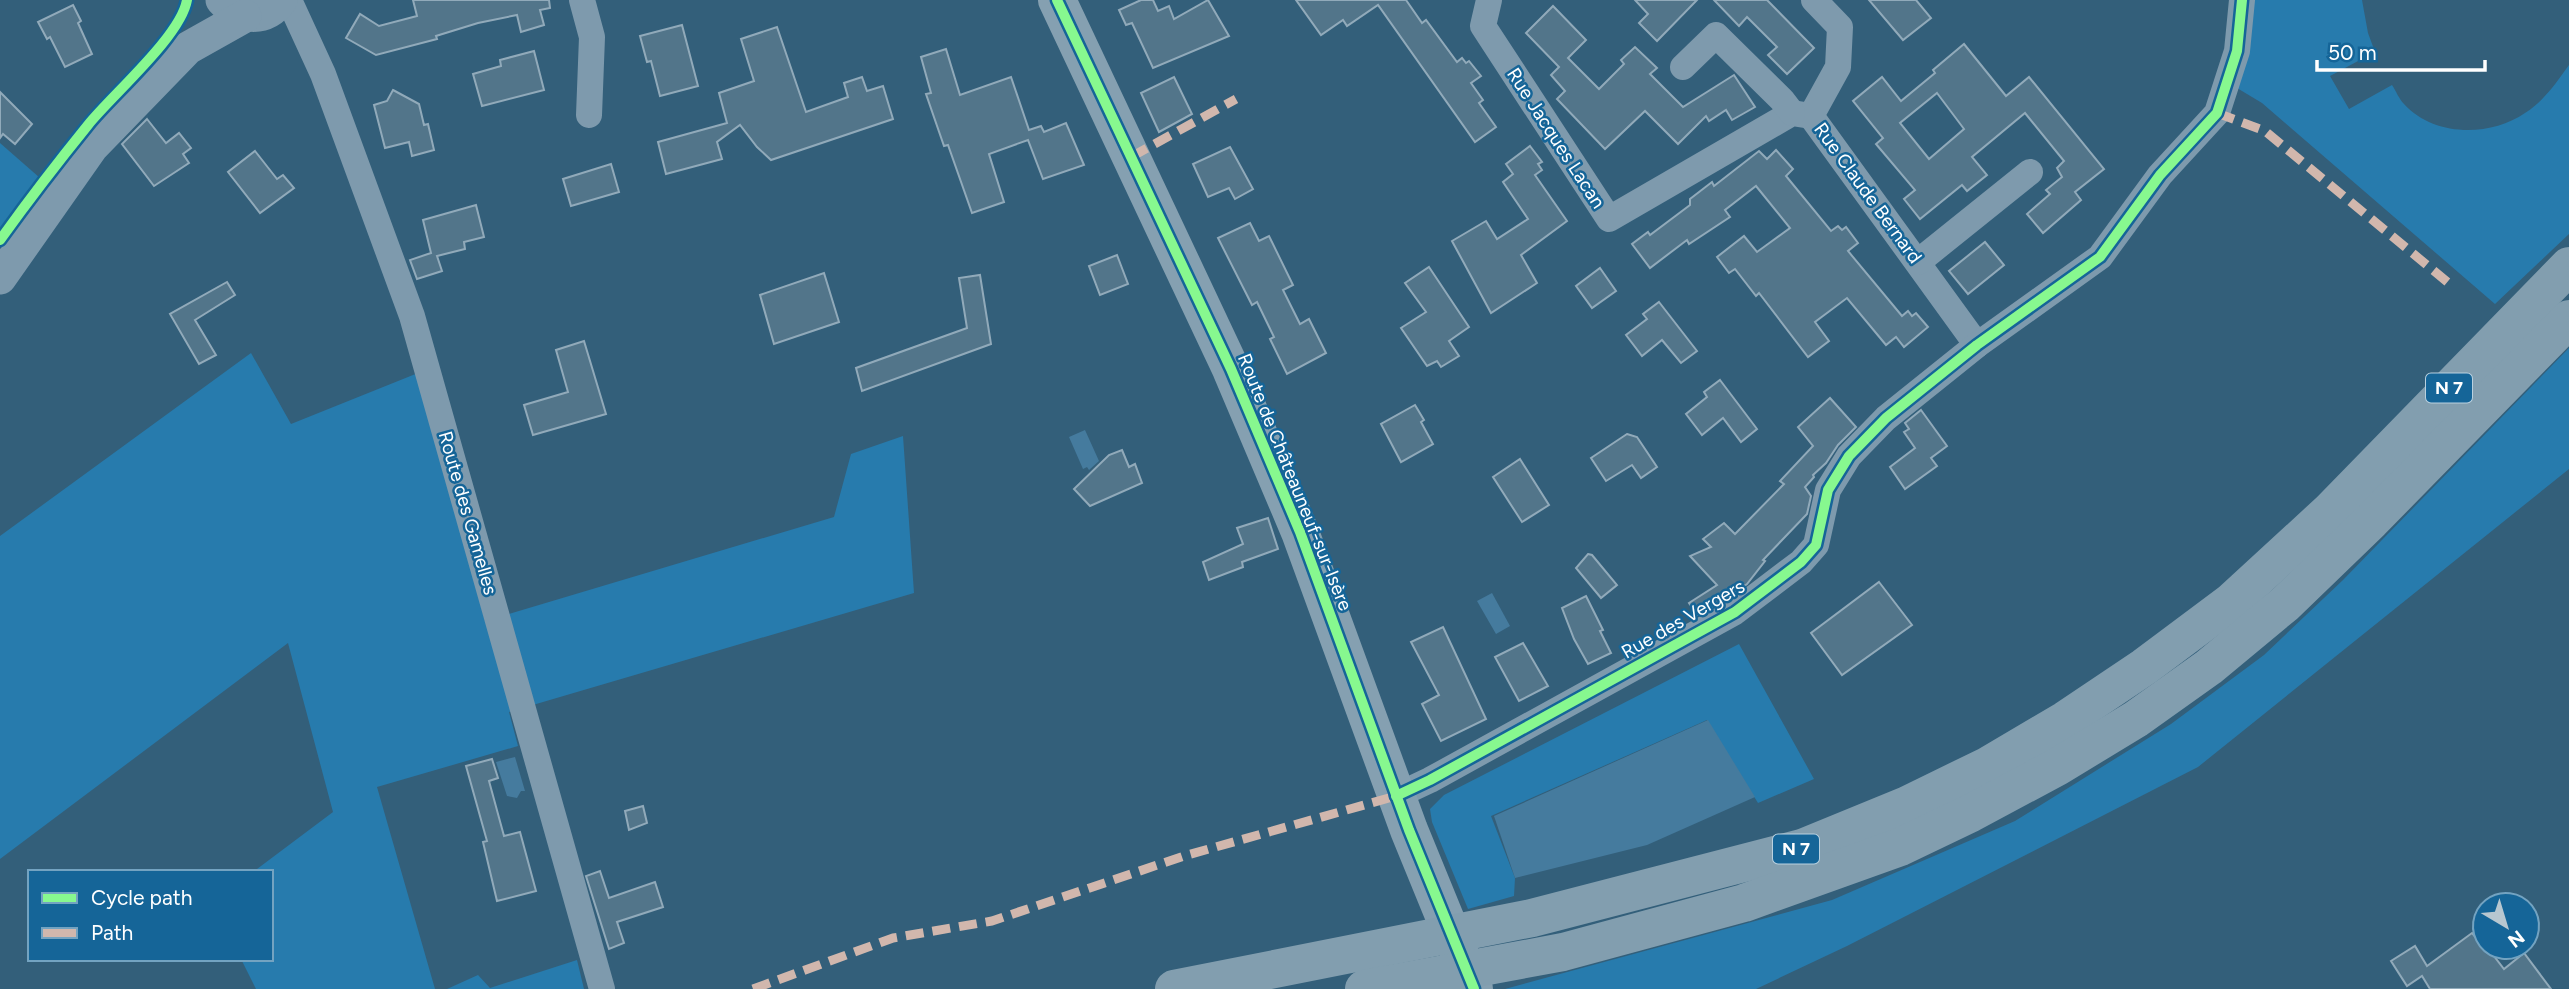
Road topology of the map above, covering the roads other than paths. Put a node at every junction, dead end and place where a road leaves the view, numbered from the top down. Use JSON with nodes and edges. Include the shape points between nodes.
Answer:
{"nodes":[{"id":1,"x":212,"y":0,"type":"edge"},
{"id":2,"x":289,"y":0,"type":"edge"},
{"id":3,"x":582,"y":0,"type":"edge"},
{"id":4,"x":1057,"y":0,"type":"edge"},
{"id":5,"x":1489,"y":0,"type":"edge"},
{"id":6,"x":1814,"y":0,"type":"edge"},
{"id":7,"x":2242,"y":0,"type":"edge"},
{"id":8,"x":251,"y":8,"type":"edge"},
{"id":9,"x":309,"y":46,"type":"junction"},
{"id":10,"x":188,"y":48,"type":"junction"},
{"id":11,"x":1683,"y":67,"type":"dead end"},
{"id":12,"x":1802,"y":114,"type":"junction"},
{"id":13,"x":589,"y":115,"type":"dead end"},
{"id":14,"x":2030,"y":172,"type":"dead end"},
{"id":15,"x":1918,"y":262,"type":"junction"},
{"id":16,"x":2569,"y":266,"type":"edge"},
{"id":17,"x":0,"y":278,"type":"edge"},
{"id":18,"x":2569,"y":319,"type":"edge"},
{"id":19,"x":1977,"y":345,"type":"junction"},
{"id":20,"x":1396,"y":796,"type":"junction"},
{"id":21,"x":602,"y":989,"type":"edge"},
{"id":22,"x":1174,"y":989,"type":"edge"},
{"id":23,"x":1364,"y":989,"type":"edge"},
{"id":24,"x":1474,"y":989,"type":"edge"}],
"edges":[{"from":1,"to":10,"type":"street"},
{"from":2,"to":9,"type":"street","name":"Route des Gamelles"},
{"from":3,"to":13,"type":"street","via":[[592,37]]},
{"from":4,"to":20,"type":"main road","name":"Route de Châteauneuf-sur-Isère","via":[[1231,369],[1300,532]]},
{"from":5,"to":12,"type":"street","name":"Rue Jacques Lacan","via":[[1483,26],[1609,219]]},
{"from":6,"to":12,"type":"street","name":"Rue Claude Bernard","via":[[1840,27],[1838,67]]},
{"from":7,"to":19,"type":"street","name":"Rue des Vergers","via":[[2237,51],[2217,113],[2160,175],[2100,257]]},
{"from":8,"to":9,"type":"street"},
{"from":8,"to":10,"type":"street"},
{"from":9,"to":21,"type":"street","name":"Route des Gamelles","via":[[412,316]]},
{"from":10,"to":17,"type":"street","via":[[92,147]]},
{"from":11,"to":12,"type":"street","via":[[1716,35]]},
{"from":12,"to":15,"type":"street","name":"Rue Claude Bernard"},
{"from":14,"to":15,"type":"street"},
{"from":15,"to":19,"type":"street","name":"Rue Claude Bernard"},
{"from":16,"to":22,"type":"highway","number":"N 7","via":[[2330,510],[2231,602],[2144,667],[1987,765],[1907,805],[1802,848],[1532,918]]},
{"from":18,"to":23,"type":"highway","number":"N 7","via":[[2285,604],[2147,712],[2057,767],[1900,847],[1744,902],[1563,952]]},
{"from":19,"to":20,"type":"street","name":"Rue des Vergers","via":[[1886,418],[1850,456],[1828,489],[1816,545],[1801,562],[1735,612]]},
{"from":20,"to":24,"type":"main road","name":"Route de Châteauneuf-sur-Isère"}]}
